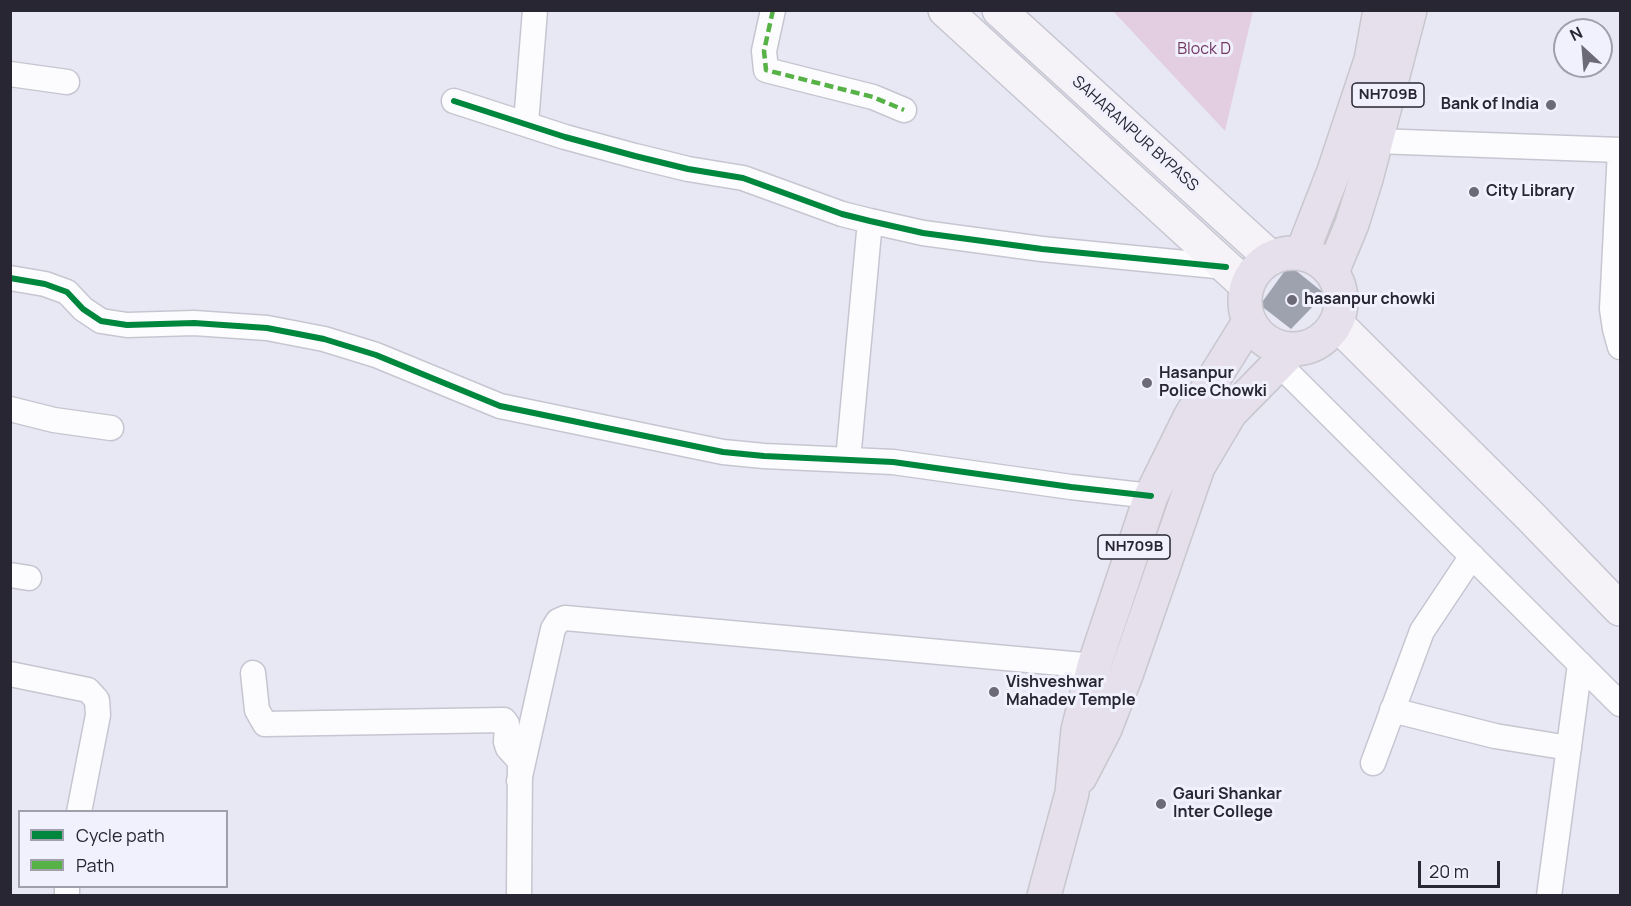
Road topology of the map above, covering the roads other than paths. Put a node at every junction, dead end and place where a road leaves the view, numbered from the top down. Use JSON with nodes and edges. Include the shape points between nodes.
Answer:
{"nodes":[{"id":1,"x":536,"y":10,"type":"edge"},
{"id":2,"x":773,"y":10,"type":"edge"},
{"id":3,"x":945,"y":10,"type":"edge"},
{"id":4,"x":999,"y":10,"type":"edge"},
{"id":5,"x":1380,"y":10,"type":"edge"},
{"id":6,"x":1410,"y":10,"type":"edge"},
{"id":7,"x":10,"y":74,"type":"edge"},
{"id":8,"x":67,"y":82,"type":"dead end"},
{"id":9,"x":454,"y":101,"type":"dead end"},
{"id":10,"x":904,"y":110,"type":"dead end"},
{"id":11,"x":526,"y":123,"type":"junction"},
{"id":12,"x":1376,"y":141,"type":"junction"},
{"id":13,"x":1620,"y":150,"type":"edge"},
{"id":14,"x":870,"y":221,"type":"junction"},
{"id":15,"x":1286,"y":256,"type":"junction"},
{"id":16,"x":1332,"y":272,"type":"junction"},
{"id":17,"x":1237,"y":277,"type":"junction"},
{"id":18,"x":10,"y":278,"type":"edge"},
{"id":19,"x":1249,"y":321,"type":"junction"},
{"id":20,"x":1336,"y":323,"type":"junction"},
{"id":21,"x":1620,"y":347,"type":"edge"},
{"id":22,"x":1285,"y":356,"type":"junction"},
{"id":23,"x":10,"y":409,"type":"edge"},
{"id":24,"x":111,"y":428,"type":"dead end"},
{"id":25,"x":848,"y":460,"type":"junction"},
{"id":26,"x":1151,"y":495,"type":"junction"},
{"id":27,"x":1472,"y":556,"type":"junction"},
{"id":28,"x":1620,"y":609,"type":"edge"},
{"id":29,"x":1580,"y":664,"type":"junction"},
{"id":30,"x":1094,"y":666,"type":"junction"},
{"id":31,"x":253,"y":673,"type":"dead end"},
{"id":32,"x":10,"y":674,"type":"edge"},
{"id":33,"x":1620,"y":704,"type":"edge"},
{"id":34,"x":1392,"y":710,"type":"junction"},
{"id":35,"x":1569,"y":748,"type":"junction"},
{"id":36,"x":1372,"y":763,"type":"dead end"},
{"id":37,"x":519,"y":781,"type":"junction"},
{"id":38,"x":1072,"y":793,"type":"junction"},
{"id":39,"x":79,"y":810,"type":"edge"},
{"id":40,"x":519,"y":896,"type":"edge"},
{"id":41,"x":1044,"y":896,"type":"edge"},
{"id":42,"x":1549,"y":896,"type":"edge"}],
"edges":[{"from":1,"to":11,"type":"street"},
{"from":2,"to":10,"type":"street","via":[[764,51],[766,70],[873,97]]},
{"from":3,"to":17,"type":"main road"},
{"from":4,"to":15,"type":"main road","name":"SAHARANPUR BYPASS"},
{"from":5,"to":15,"type":"highway","number":"NH709B","via":[[1371,60],[1334,171]]},
{"from":6,"to":12,"type":"highway","number":"NH709B"},
{"from":7,"to":8,"type":"street"},
{"from":9,"to":11,"type":"street"},
{"from":11,"to":14,"type":"street","via":[[635,156],[743,178]]},
{"from":12,"to":13,"type":"street"},
{"from":12,"to":16,"type":"highway","number":"NH709B","via":[[1352,224]]},
{"from":13,"to":21,"type":"street","via":[[1612,309]]},
{"from":14,"to":17,"type":"street"},
{"from":14,"to":25,"type":"street"},
{"from":15,"to":16,"type":"highway","via":[[1318,259]]},
{"from":15,"to":17,"type":"highway","number":"NH709B"},
{"from":16,"to":20,"type":"highway","via":[[1341,297]]},
{"from":17,"to":19,"type":"highway"},
{"from":18,"to":25,"type":"street","via":[[67,292],[101,321],[267,328],[324,339],[376,355],[500,406],[542,416],[723,452]]},
{"from":19,"to":22,"type":"highway","via":[[1260,336]]},
{"from":19,"to":26,"type":"highway","number":"NH709B","via":[[1190,417]]},
{"from":20,"to":22,"type":"highway","number":"NH709B","via":[[1325,337]]},
{"from":20,"to":28,"type":"main road"},
{"from":22,"to":27,"type":"street"},
{"from":22,"to":38,"type":"highway","number":"NH709B","via":[[1230,413],[1198,467],[1126,675],[1105,729]]},
{"from":23,"to":24,"type":"street"},
{"from":25,"to":26,"type":"street","via":[[893,462]]},
{"from":26,"to":30,"type":"highway","number":"NH709B"},
{"from":27,"to":29,"type":"street"},
{"from":27,"to":34,"type":"street","via":[[1422,632]]},
{"from":29,"to":33,"type":"street"},
{"from":29,"to":35,"type":"street"},
{"from":30,"to":37,"type":"street","via":[[565,618],[553,629]]},
{"from":30,"to":38,"type":"highway","number":"NH709B","via":[[1078,730]]},
{"from":31,"to":37,"type":"street","via":[[257,710],[265,724],[504,720],[508,748],[520,764]]},
{"from":32,"to":39,"type":"street","via":[[88,690],[97,700],[98,715]]},
{"from":34,"to":35,"type":"street","via":[[1496,736]]},
{"from":34,"to":36,"type":"street"},
{"from":35,"to":42,"type":"street"},
{"from":37,"to":40,"type":"street"},
{"from":38,"to":41,"type":"highway","number":"NH709B"}]}
